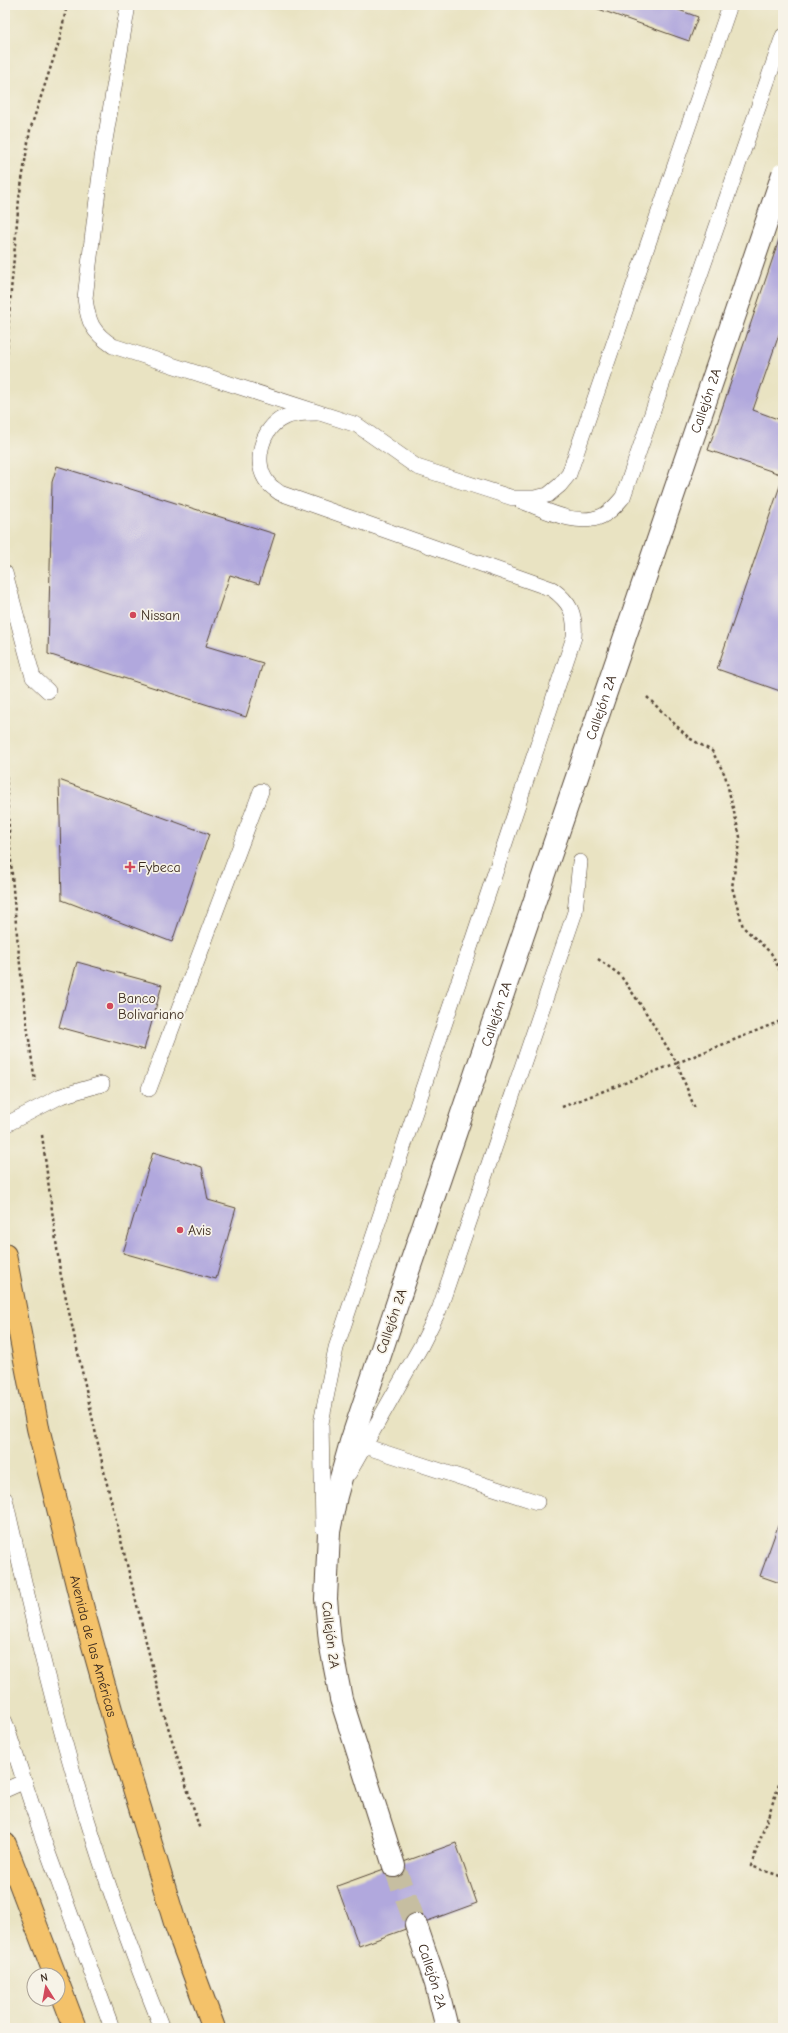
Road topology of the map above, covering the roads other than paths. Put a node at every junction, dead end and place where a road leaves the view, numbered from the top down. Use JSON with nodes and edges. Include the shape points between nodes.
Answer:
{"nodes":[{"id":1,"x":128,"y":5,"type":"edge"},
{"id":2,"x":730,"y":5,"type":"edge"},
{"id":3,"x":783,"y":36,"type":"edge"},
{"id":4,"x":783,"y":174,"type":"edge"},
{"id":5,"x":318,"y":413,"type":"junction"},
{"id":6,"x":513,"y":498,"type":"junction"},
{"id":7,"x":5,"y":573,"type":"edge"},
{"id":8,"x":48,"y":691,"type":"dead end"},
{"id":9,"x":261,"y":791,"type":"dead end"},
{"id":10,"x":580,"y":862,"type":"dead end"},
{"id":11,"x":102,"y":1084,"type":"dead end"},
{"id":12,"x":149,"y":1089,"type":"dead end"},
{"id":13,"x":5,"y":1125,"type":"edge"},
{"id":14,"x":5,"y":1254,"type":"edge"},
{"id":15,"x":364,"y":1446,"type":"junction"},
{"id":16,"x":336,"y":1496,"type":"junction"},
{"id":17,"x":5,"y":1499,"type":"edge"},
{"id":18,"x":537,"y":1502,"type":"dead end"},
{"id":19,"x":326,"y":1599,"type":"junction"},
{"id":20,"x":5,"y":1722,"type":"edge"},
{"id":21,"x":23,"y":1782,"type":"junction"},
{"id":22,"x":5,"y":1790,"type":"edge"},
{"id":23,"x":5,"y":1844,"type":"edge"},
{"id":24,"x":394,"y":1866,"type":"tunnel mouth"},
{"id":25,"x":416,"y":1925,"type":"tunnel mouth"},
{"id":26,"x":52,"y":1967,"type":"edge"},
{"id":27,"x":66,"y":2004,"type":"edge"},
{"id":28,"x":75,"y":2028,"type":"edge"},
{"id":29,"x":112,"y":2028,"type":"edge"},
{"id":30,"x":162,"y":2028,"type":"edge"},
{"id":31,"x":214,"y":2028,"type":"edge"},
{"id":32,"x":447,"y":2028,"type":"edge"}],
"edges":[{"from":1,"to":5,"type":"lane","via":[[102,158],[90,253],[85,298],[92,326],[100,338],[113,346]]},
{"from":2,"to":6,"type":"lane","via":[[569,474],[548,494],[534,498]]},
{"from":3,"to":6,"type":"lane","via":[[623,497],[601,516],[587,519],[572,519]]},
{"from":4,"to":16,"type":"street","name":"Callejón 2A","bridge":true,"via":[[400,1295],[351,1442]]},
{"from":5,"to":6,"type":"lane","via":[[357,425],[418,467]]},
{"from":5,"to":19,"type":"lane","via":[[297,413],[283,418],[272,426],[265,437],[259,454],[262,469],[268,483],[276,490],[552,589],[562,596],[571,610],[575,623],[574,637],[336,1348],[321,1423]]},
{"from":7,"to":8,"type":"lane","via":[[33,677]]},
{"from":9,"to":12,"type":"lane"},
{"from":10,"to":15,"type":"lane","via":[[575,912],[439,1310]]},
{"from":11,"to":13,"type":"lane","via":[[61,1096]]},
{"from":14,"to":31,"type":"main road","name":"Avenida de las Américas","via":[[38,1428],[85,1617],[176,1926]]},
{"from":15,"to":16,"type":"lane"},
{"from":15,"to":18,"type":"lane"},
{"from":16,"to":19,"type":"street","name":"Callejón 2A","via":[[329,1532]]},
{"from":17,"to":30,"type":"lane","via":[[49,1687],[89,1824],[128,1943]]},
{"from":19,"to":24,"type":"street","name":"Callejón 2A","via":[[330,1642],[341,1699]]},
{"from":20,"to":21,"type":"lane"},
{"from":21,"to":22,"type":"lane"},
{"from":21,"to":29,"type":"lane"},
{"from":23,"to":26,"type":"main road"},
{"from":25,"to":32,"type":"street","name":"Callejón 2A","via":[[436,1984]]},
{"from":27,"to":28,"type":"main road"}]}
